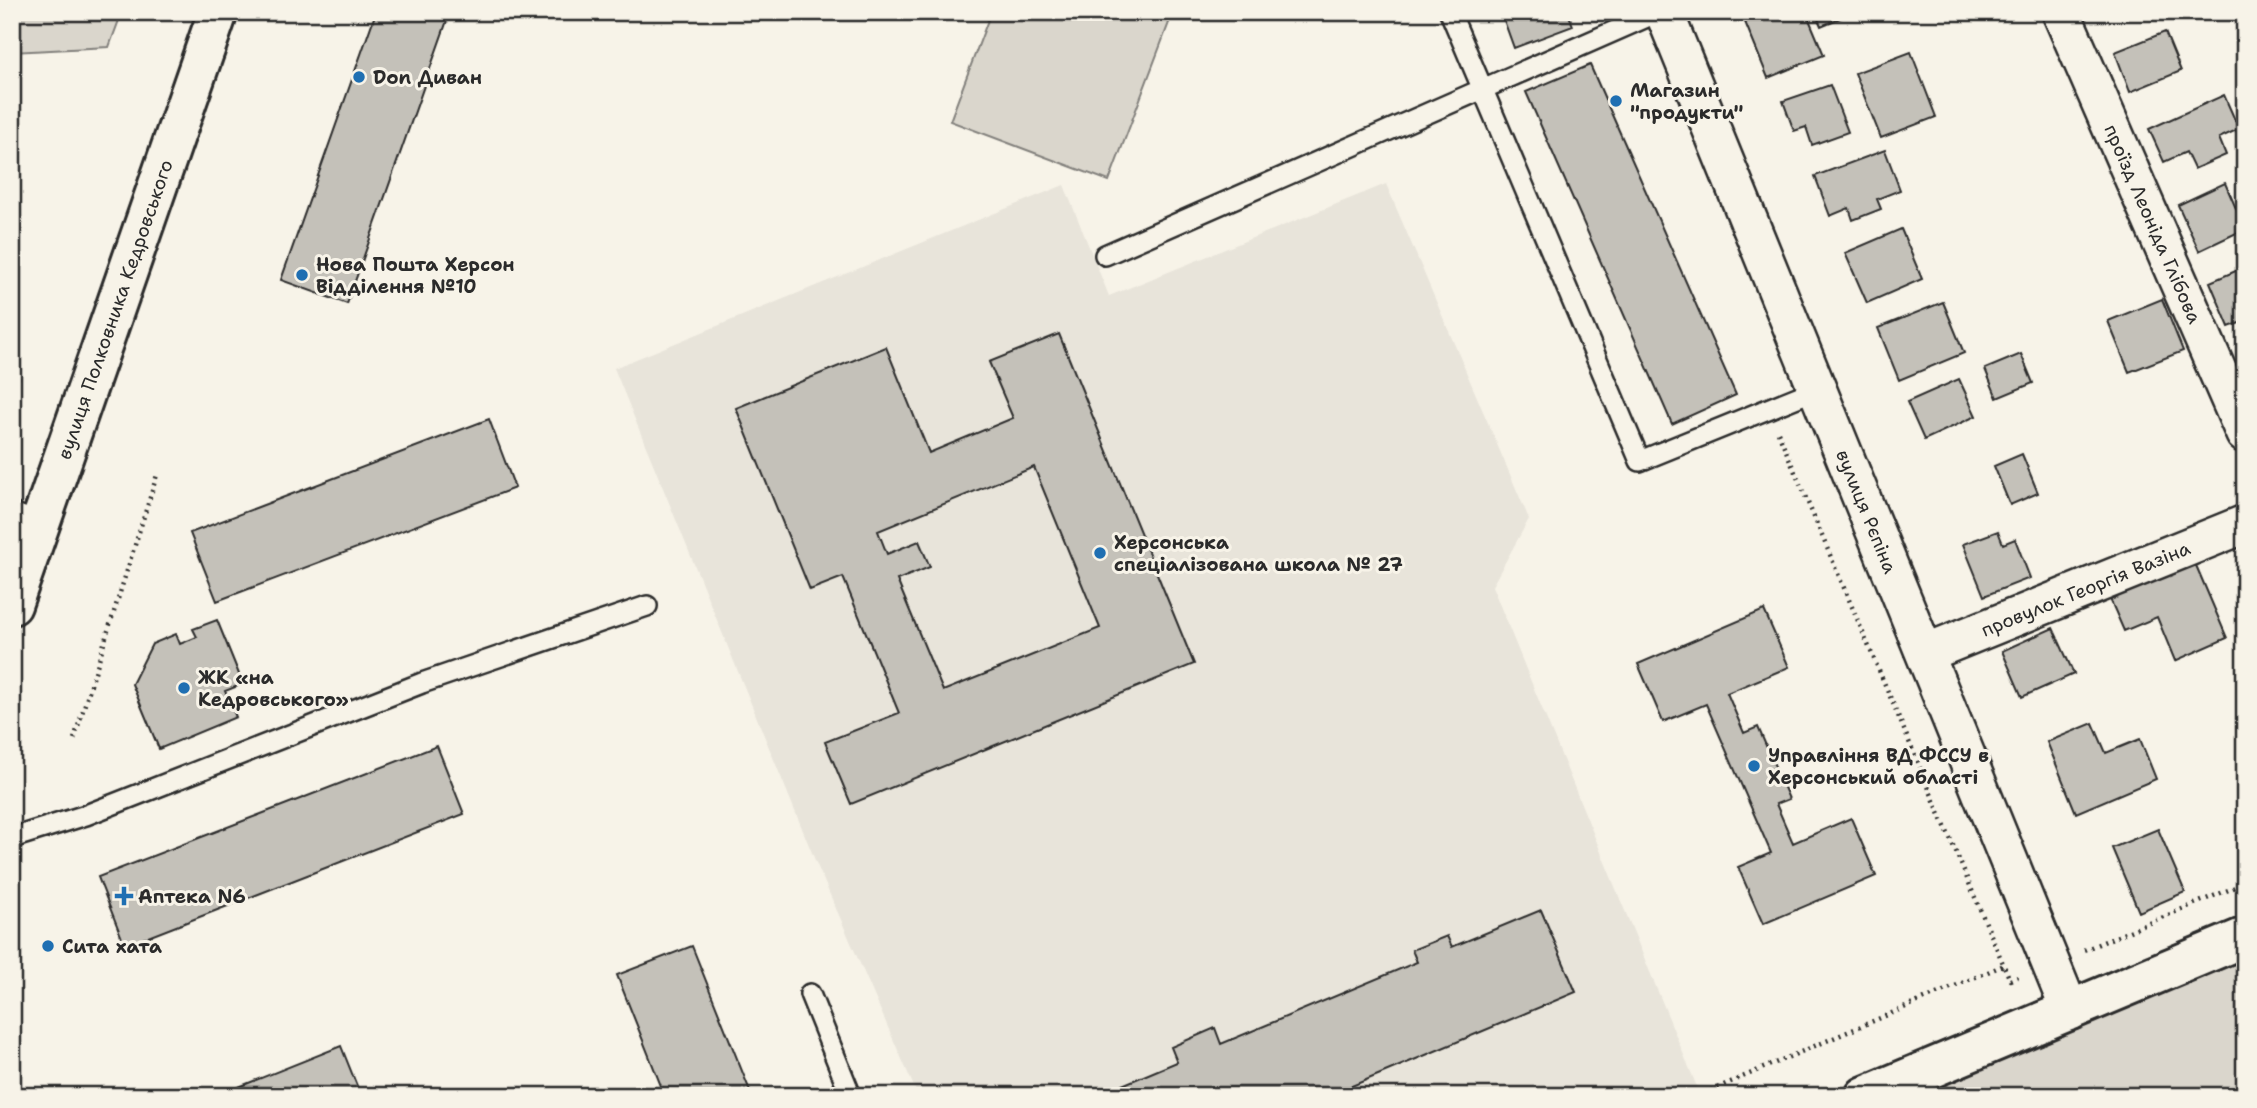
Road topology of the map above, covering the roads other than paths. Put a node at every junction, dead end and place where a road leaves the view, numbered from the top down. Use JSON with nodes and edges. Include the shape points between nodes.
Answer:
{"nodes":[{"id":1,"x":218,"y":12,"type":"edge"},
{"id":2,"x":1450,"y":12,"type":"edge"},
{"id":3,"x":1661,"y":12,"type":"edge"},
{"id":4,"x":2061,"y":12,"type":"edge"},
{"id":5,"x":1482,"y":90,"type":"junction"},
{"id":6,"x":1105,"y":255,"type":"dead end"},
{"id":7,"x":1817,"y":389,"type":"junction"},
{"id":8,"x":2245,"y":434,"type":"edge"},
{"id":9,"x":26,"y":518,"type":"edge"},
{"id":10,"x":2245,"y":524,"type":"edge"},
{"id":11,"x":12,"y":605,"type":"edge"},
{"id":12,"x":647,"y":606,"type":"dead end"},
{"id":13,"x":1926,"y":653,"type":"junction"},
{"id":14,"x":12,"y":838,"type":"edge"},
{"id":15,"x":2245,"y":937,"type":"edge"},
{"id":16,"x":810,"y":994,"type":"dead end"},
{"id":17,"x":2070,"y":1011,"type":"junction"},
{"id":18,"x":851,"y":1096,"type":"edge"},
{"id":19,"x":1864,"y":1096,"type":"edge"}],
"edges":[{"from":1,"to":9,"type":"street","name":"вулиця Полковника Кедровського"},
{"from":2,"to":5,"type":"lane"},
{"from":3,"to":5,"type":"lane"},
{"from":3,"to":7,"type":"street","name":"вулиця Рєпіна"},
{"from":4,"to":8,"type":"street","name":"проїзд Леоніда Глібова"},
{"from":5,"to":6,"type":"lane"},
{"from":5,"to":7,"type":"lane","via":[[1640,461]]},
{"from":7,"to":13,"type":"street","name":"вулиця Рєпіна"},
{"from":9,"to":11,"type":"street","name":"вулиця Полковника Кедровського"},
{"from":10,"to":13,"type":"street","name":"провулок Георгія Вазіна"},
{"from":12,"to":14,"type":"lane","via":[[422,683],[86,815]]},
{"from":13,"to":17,"type":"street","name":"вулиця Рєпіна"},
{"from":15,"to":17,"type":"street"},
{"from":16,"to":18,"type":"lane"},
{"from":17,"to":19,"type":"street"}]}
